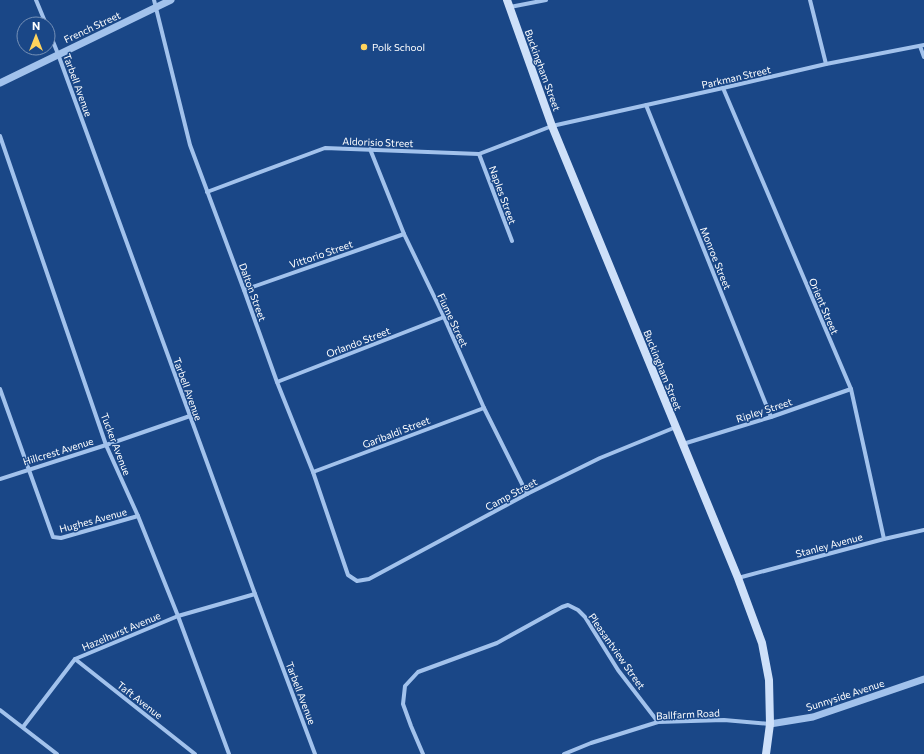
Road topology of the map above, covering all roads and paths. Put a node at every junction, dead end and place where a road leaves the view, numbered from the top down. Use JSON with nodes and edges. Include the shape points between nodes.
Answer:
{"nodes":[{"id":1,"x":36,"y":0,"type":"edge"},
{"id":2,"x":154,"y":0,"type":"edge"},
{"id":3,"x":171,"y":0,"type":"edge"},
{"id":4,"x":546,"y":0,"type":"edge"},
{"id":5,"x":810,"y":0,"type":"edge"},
{"id":6,"x":508,"y":4,"type":"edge"},
{"id":7,"x":156,"y":8,"type":"junction"},
{"id":8,"x":43,"y":16,"type":"edge"},
{"id":9,"x":922,"y":45,"type":"edge"},
{"id":10,"x":56,"y":49,"type":"edge"},
{"id":11,"x":58,"y":54,"type":"junction"},
{"id":12,"x":924,"y":57,"type":"edge"},
{"id":13,"x":826,"y":64,"type":"junction"},
{"id":14,"x":0,"y":83,"type":"edge"},
{"id":15,"x":723,"y":88,"type":"junction"},
{"id":16,"x":646,"y":105,"type":"junction"},
{"id":17,"x":552,"y":126,"type":"junction"},
{"id":18,"x":0,"y":136,"type":"edge"},
{"id":19,"x":370,"y":149,"type":"junction"},
{"id":20,"x":479,"y":154,"type":"junction"},
{"id":21,"x":207,"y":192,"type":"junction"},
{"id":22,"x":404,"y":234,"type":"junction"},
{"id":23,"x":512,"y":241,"type":"dead end"},
{"id":24,"x":244,"y":290,"type":"junction"},
{"id":25,"x":444,"y":317,"type":"junction"},
{"id":26,"x":277,"y":382,"type":"junction"},
{"id":27,"x":0,"y":389,"type":"edge"},
{"id":28,"x":851,"y":390,"type":"junction"},
{"id":29,"x":484,"y":408,"type":"junction"},
{"id":30,"x":190,"y":416,"type":"junction"},
{"id":31,"x":771,"y":417,"type":"junction"},
{"id":32,"x":676,"y":427,"type":"junction"},
{"id":33,"x":682,"y":444,"type":"junction"},
{"id":34,"x":106,"y":445,"type":"junction"},
{"id":35,"x":28,"y":469,"type":"junction"},
{"id":36,"x":314,"y":472,"type":"junction"},
{"id":37,"x":0,"y":479,"type":"edge"},
{"id":38,"x":528,"y":494,"type":"junction"},
{"id":39,"x":138,"y":516,"type":"junction"},
{"id":40,"x":924,"y":530,"type":"edge"},
{"id":41,"x":884,"y":539,"type":"junction"},
{"id":42,"x":738,"y":578,"type":"junction"},
{"id":43,"x":357,"y":581,"type":"joint"},
{"id":44,"x":255,"y":594,"type":"junction"},
{"id":45,"x":178,"y":616,"type":"junction"},
{"id":46,"x":75,"y":659,"type":"junction"},
{"id":47,"x":924,"y":679,"type":"edge"},
{"id":48,"x":0,"y":710,"type":"edge"},
{"id":49,"x":658,"y":722,"type":"junction"},
{"id":50,"x":770,"y":724,"type":"junction"},
{"id":51,"x":24,"y":727,"type":"junction"},
{"id":52,"x":57,"y":754,"type":"edge"},
{"id":53,"x":195,"y":754,"type":"edge"},
{"id":54,"x":229,"y":754,"type":"edge"},
{"id":55,"x":315,"y":754,"type":"edge"},
{"id":56,"x":424,"y":754,"type":"edge"},
{"id":57,"x":564,"y":754,"type":"edge"},
{"id":58,"x":766,"y":754,"type":"edge"}],
"edges":[{"from":1,"to":8,"type":"street"},
{"from":2,"to":7,"type":"street","name":"Dalton Street"},
{"from":3,"to":7,"type":"street","name":"French Street"},
{"from":4,"to":6,"type":"street"},
{"from":5,"to":13,"type":"street"},
{"from":6,"to":17,"type":"main road","name":"Buckingham Street"},
{"from":7,"to":11,"type":"street","name":"French Street"},
{"from":7,"to":21,"type":"street","name":"Dalton Street","via":[[190,145]]},
{"from":9,"to":12,"type":"street"},
{"from":9,"to":13,"type":"street","name":"Parkman Street"},
{"from":10,"to":11,"type":"street","name":"Tarbell Avenue"},
{"from":11,"to":14,"type":"street","name":"French Street"},
{"from":11,"to":30,"type":"street","name":"Tarbell Avenue"},
{"from":13,"to":15,"type":"street","name":"Parkman Street"},
{"from":15,"to":16,"type":"street","name":"Parkman Street"},
{"from":15,"to":28,"type":"street","name":"Orient Street"},
{"from":16,"to":17,"type":"street","name":"Parkman Street"},
{"from":16,"to":31,"type":"street","name":"Monroe Street"},
{"from":17,"to":20,"type":"street","name":"Aldorisio Street"},
{"from":17,"to":32,"type":"main road","name":"Buckingham Street"},
{"from":18,"to":34,"type":"street","name":"Tucker Avenue"},
{"from":19,"to":20,"type":"street","name":"Aldorisio Street"},
{"from":19,"to":21,"type":"street","name":"Aldorisio Street","via":[[325,148]]},
{"from":19,"to":22,"type":"street","name":"Fiume Street"},
{"from":20,"to":23,"type":"street","name":"Naples Street"},
{"from":21,"to":24,"type":"street","name":"Dalton Street"},
{"from":22,"to":24,"type":"street","name":"Vittorio Street"},
{"from":22,"to":25,"type":"street","name":"Fiume Street"},
{"from":24,"to":26,"type":"street","name":"Dalton Street"},
{"from":25,"to":26,"type":"street","name":"Orlando Street"},
{"from":25,"to":29,"type":"street","name":"Fiume Street"},
{"from":26,"to":36,"type":"street","name":"Dalton Street"},
{"from":27,"to":35,"type":"street"},
{"from":28,"to":31,"type":"street","name":"Ripley Street"},
{"from":28,"to":41,"type":"street","name":"Orient Street"},
{"from":29,"to":36,"type":"street","name":"Garibaldi Street"},
{"from":29,"to":38,"type":"street","name":"Fiume Street"},
{"from":30,"to":34,"type":"street","name":"Hillcrest Avenue"},
{"from":30,"to":44,"type":"street","name":"Tarbell Avenue"},
{"from":31,"to":33,"type":"street","name":"Ripley Street"},
{"from":32,"to":33,"type":"main road","name":"Buckingham Street"},
{"from":32,"to":38,"type":"street","name":"Camp Street","via":[[600,458]]},
{"from":33,"to":42,"type":"main road","name":"Buckingham Street"},
{"from":34,"to":35,"type":"street","name":"Hillcrest Avenue"},
{"from":34,"to":39,"type":"street","name":"Tucker Avenue"},
{"from":35,"to":37,"type":"street","name":"Hillcrest Avenue"},
{"from":35,"to":39,"type":"street","name":"Hughes Avenue","via":[[53,538],[61,538]]},
{"from":36,"to":43,"type":"street","name":"Dalton Street","via":[[348,575]]},
{"from":38,"to":43,"type":"street","name":"Camp Street","via":[[369,579]]},
{"from":39,"to":45,"type":"street","name":"Tucker Avenue"},
{"from":40,"to":41,"type":"street","name":"Stanley Avenue"},
{"from":41,"to":42,"type":"street","name":"Stanley Avenue"},
{"from":42,"to":50,"type":"main road","name":"Buckingham Street","via":[[762,643],[768,680]]},
{"from":44,"to":45,"type":"street","name":"Hazelhurst Avenue"},
{"from":44,"to":55,"type":"street","name":"Tarbell Avenue"},
{"from":45,"to":46,"type":"street","name":"Hazelhurst Avenue"},
{"from":45,"to":54,"type":"street","name":"Tucker Avenue"},
{"from":46,"to":51,"type":"street","name":"Hazelhurst Avenue"},
{"from":46,"to":53,"type":"street","name":"Taft Avenue"},
{"from":47,"to":50,"type":"street","name":"Sunnyside Avenue","via":[[814,718]]},
{"from":48,"to":51,"type":"street"},
{"from":49,"to":50,"type":"street","name":"Ballfarm Road","via":[[724,720]]},
{"from":49,"to":56,"type":"street","name":"Pleasantview Street","via":[[618,670],[585,617],[568,604],[497,643],[418,672],[405,686],[403,704],[410,726]]},
{"from":49,"to":57,"type":"street","name":"Ballfarm Road"},
{"from":50,"to":58,"type":"main road","name":"Buckingham Street"},
{"from":51,"to":52,"type":"street"}]}
